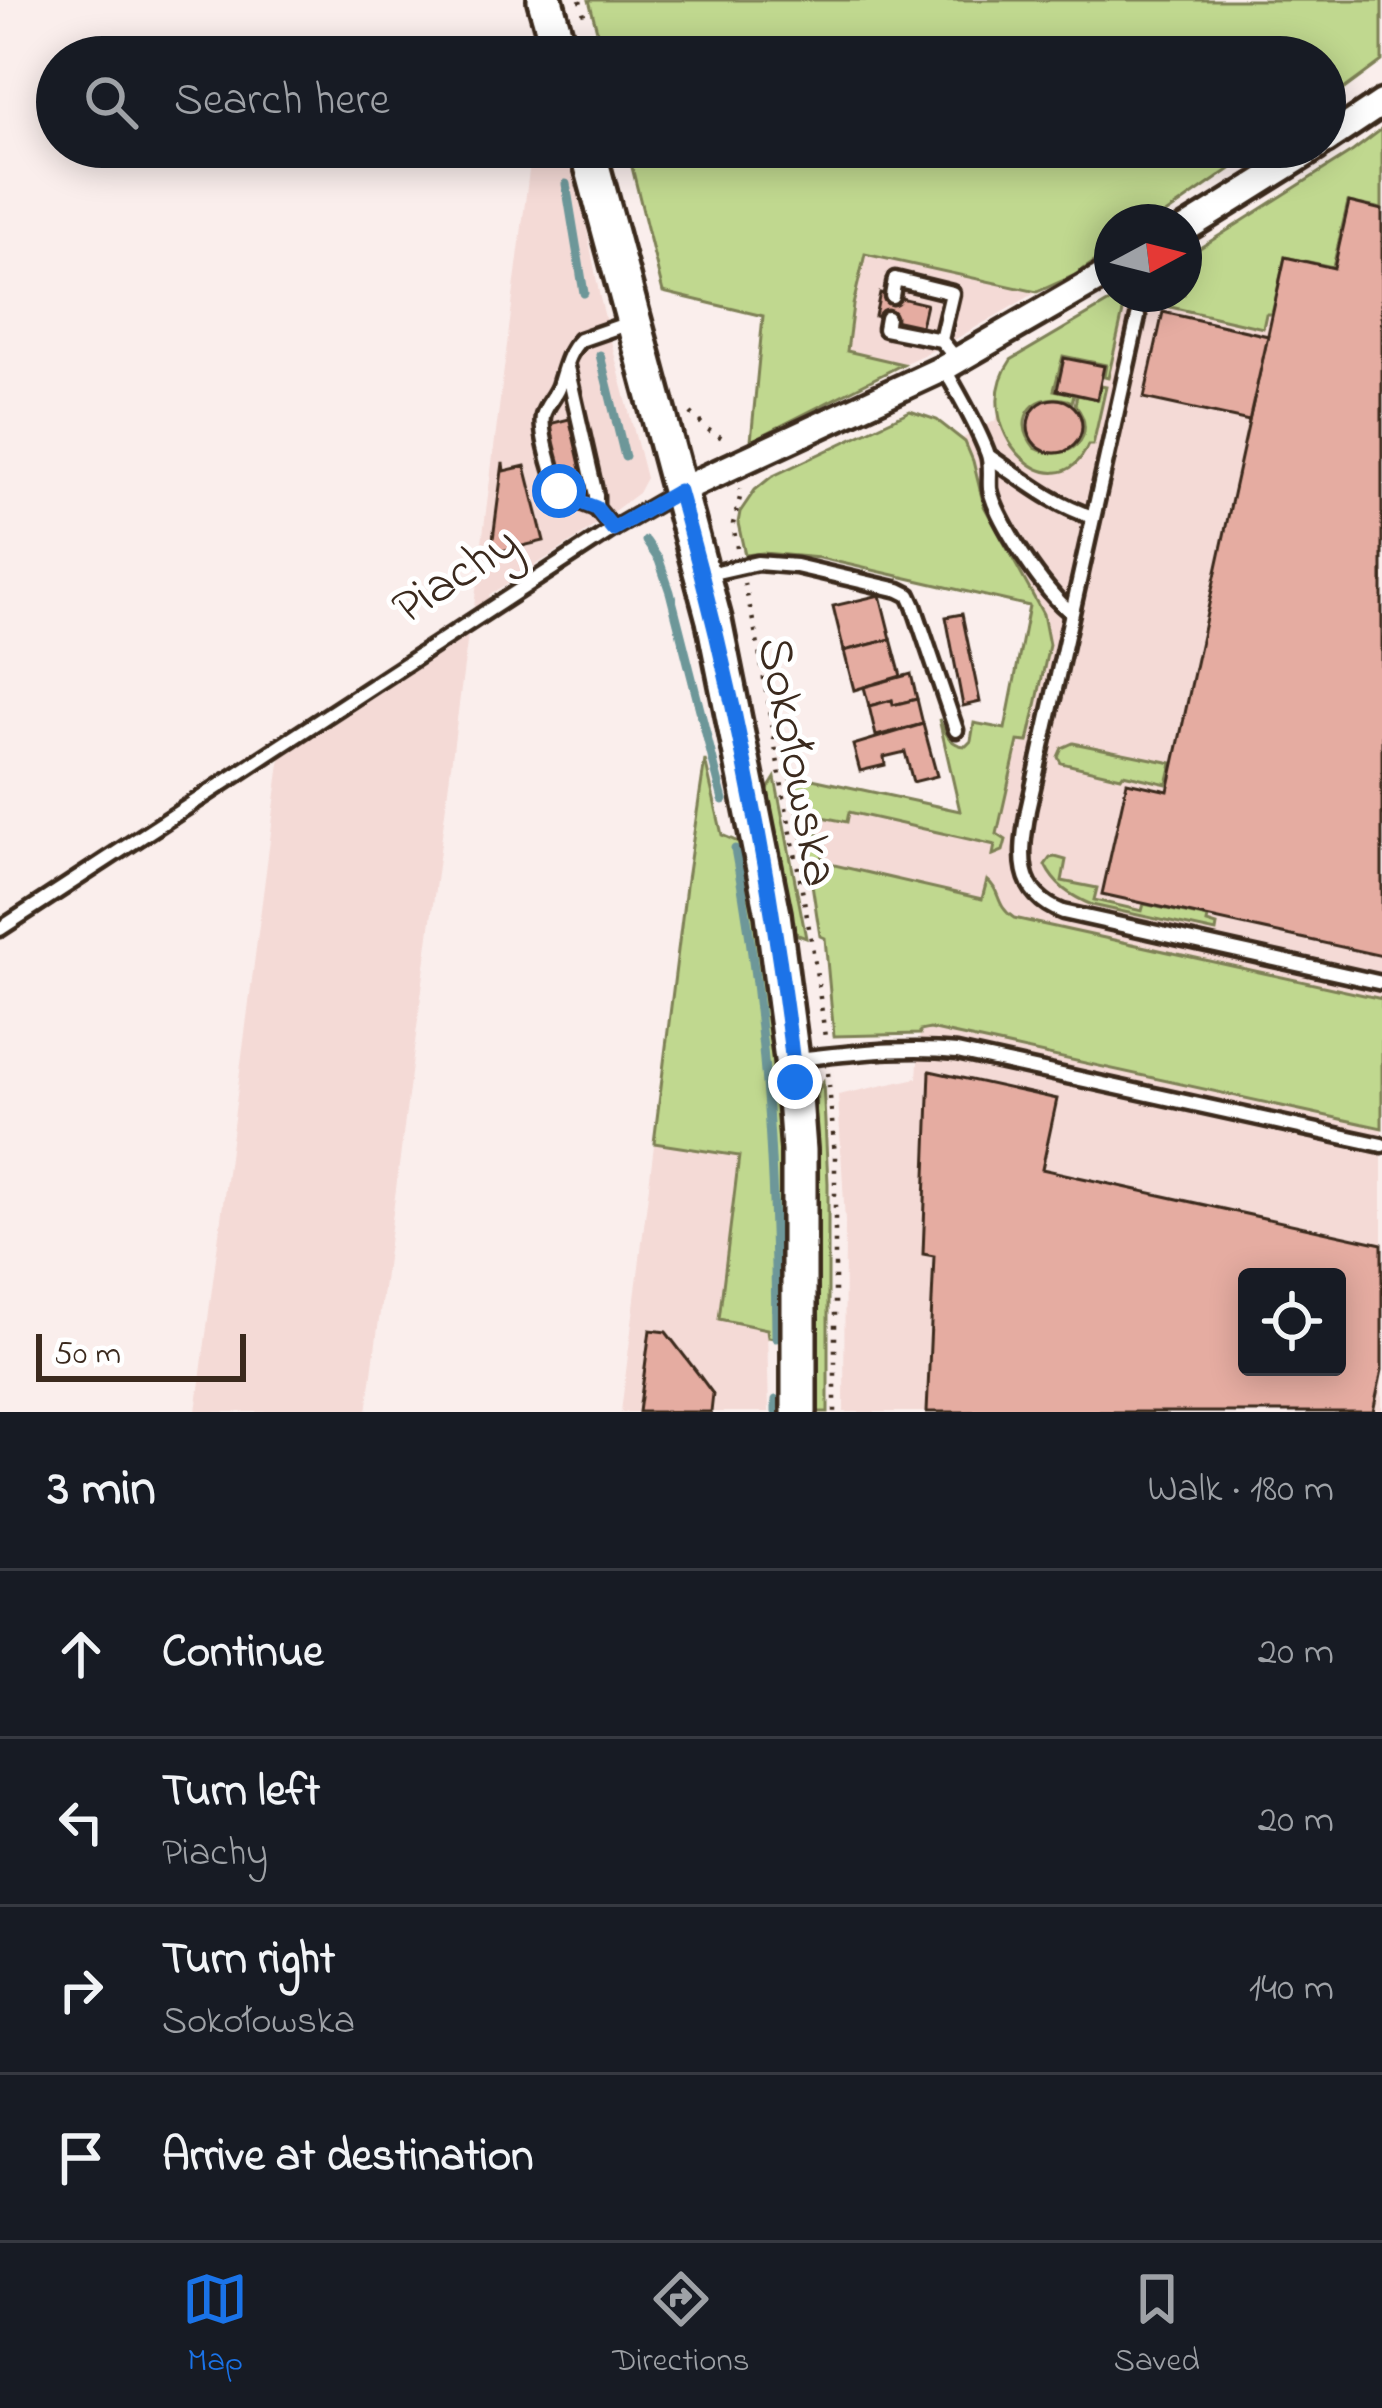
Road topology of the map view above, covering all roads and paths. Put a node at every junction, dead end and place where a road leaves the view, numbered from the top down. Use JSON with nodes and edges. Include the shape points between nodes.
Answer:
{"nodes":[{"id":1,"x":545,"y":0,"type":"edge"},
{"id":2,"x":555,"y":36,"type":"edge"},
{"id":3,"x":1382,"y":103,"type":"edge"},
{"id":4,"x":1346,"y":127,"type":"edge"},
{"id":5,"x":593,"y":168,"type":"edge"},
{"id":6,"x":1283,"y":168,"type":"edge"},
{"id":7,"x":1202,"y":219,"type":"edge"},
{"id":8,"x":1094,"y":282,"type":"edge"},
{"id":9,"x":923,"y":285,"type":"junction"},
{"id":10,"x":892,"y":296,"type":"dead end"},
{"id":11,"x":920,"y":302,"type":"dead end"},
{"id":12,"x":1138,"y":317,"type":"dead end"},
{"id":13,"x":887,"y":318,"type":"dead end"},
{"id":14,"x":633,"y":322,"type":"junction"},
{"id":15,"x":941,"y":340,"type":"junction"},
{"id":16,"x":568,"y":359,"type":"junction"},
{"id":17,"x":951,"y":365,"type":"junction"},
{"id":18,"x":990,"y":457,"type":"junction"},
{"id":19,"x":679,"y":491,"type":"junction"},
{"id":20,"x":596,"y":508,"type":"junction"},
{"id":21,"x":1093,"y":517,"type":"junction"},
{"id":22,"x":613,"y":529,"type":"junction"},
{"id":23,"x":703,"y":576,"type":"junction"},
{"id":24,"x":1071,"y":612,"type":"junction"},
{"id":25,"x":956,"y":730,"type":"dead end"},
{"id":26,"x":0,"y":929,"type":"edge"},
{"id":27,"x":1382,"y":983,"type":"edge"},
{"id":28,"x":792,"y":1059,"type":"junction"},
{"id":29,"x":1382,"y":1145,"type":"edge"},
{"id":30,"x":799,"y":1412,"type":"edge"}],
"edges":[{"from":1,"to":2,"type":"street"},
{"from":3,"to":4,"type":"street"},
{"from":5,"to":14,"type":"street","name":"Sokołowska"},
{"from":6,"to":7,"type":"street"},
{"from":8,"to":17,"type":"street","name":"Piachy"},
{"from":9,"to":10,"type":"lane","via":[[896,279]]},
{"from":9,"to":11,"type":"lane"},
{"from":9,"to":15,"type":"lane","via":[[952,292]]},
{"from":12,"to":21,"type":"lane"},
{"from":13,"to":15,"type":"lane","via":[[885,329]]},
{"from":14,"to":16,"type":"lane","via":[[580,340]]},
{"from":14,"to":19,"type":"street","name":"Sokołowska"},
{"from":15,"to":17,"type":"lane"},
{"from":16,"to":20,"type":"lane"},
{"from":16,"to":20,"type":"lane","via":[[543,430],[559,491]]},
{"from":17,"to":18,"type":"lane"},
{"from":17,"to":19,"type":"street","name":"Piachy"},
{"from":18,"to":21,"type":"lane","via":[[1048,499]]},
{"from":18,"to":24,"type":"lane","via":[[997,508],[1050,595]]},
{"from":19,"to":22,"type":"lane","name":"Piachy"},
{"from":19,"to":23,"type":"street","name":"Sokołowska"},
{"from":20,"to":22,"type":"lane"},
{"from":21,"to":24,"type":"lane"},
{"from":22,"to":26,"type":"lane","name":"Piachy"},
{"from":23,"to":25,"type":"lane","via":[[796,566],[909,596]]},
{"from":23,"to":28,"type":"street","name":"Sokołowska","via":[[773,914]]},
{"from":24,"to":27,"type":"lane","via":[[1023,842],[1034,895],[1076,915]]},
{"from":28,"to":29,"type":"lane","via":[[957,1052]]},
{"from":28,"to":30,"type":"street","name":"Sokołowska"}]}
